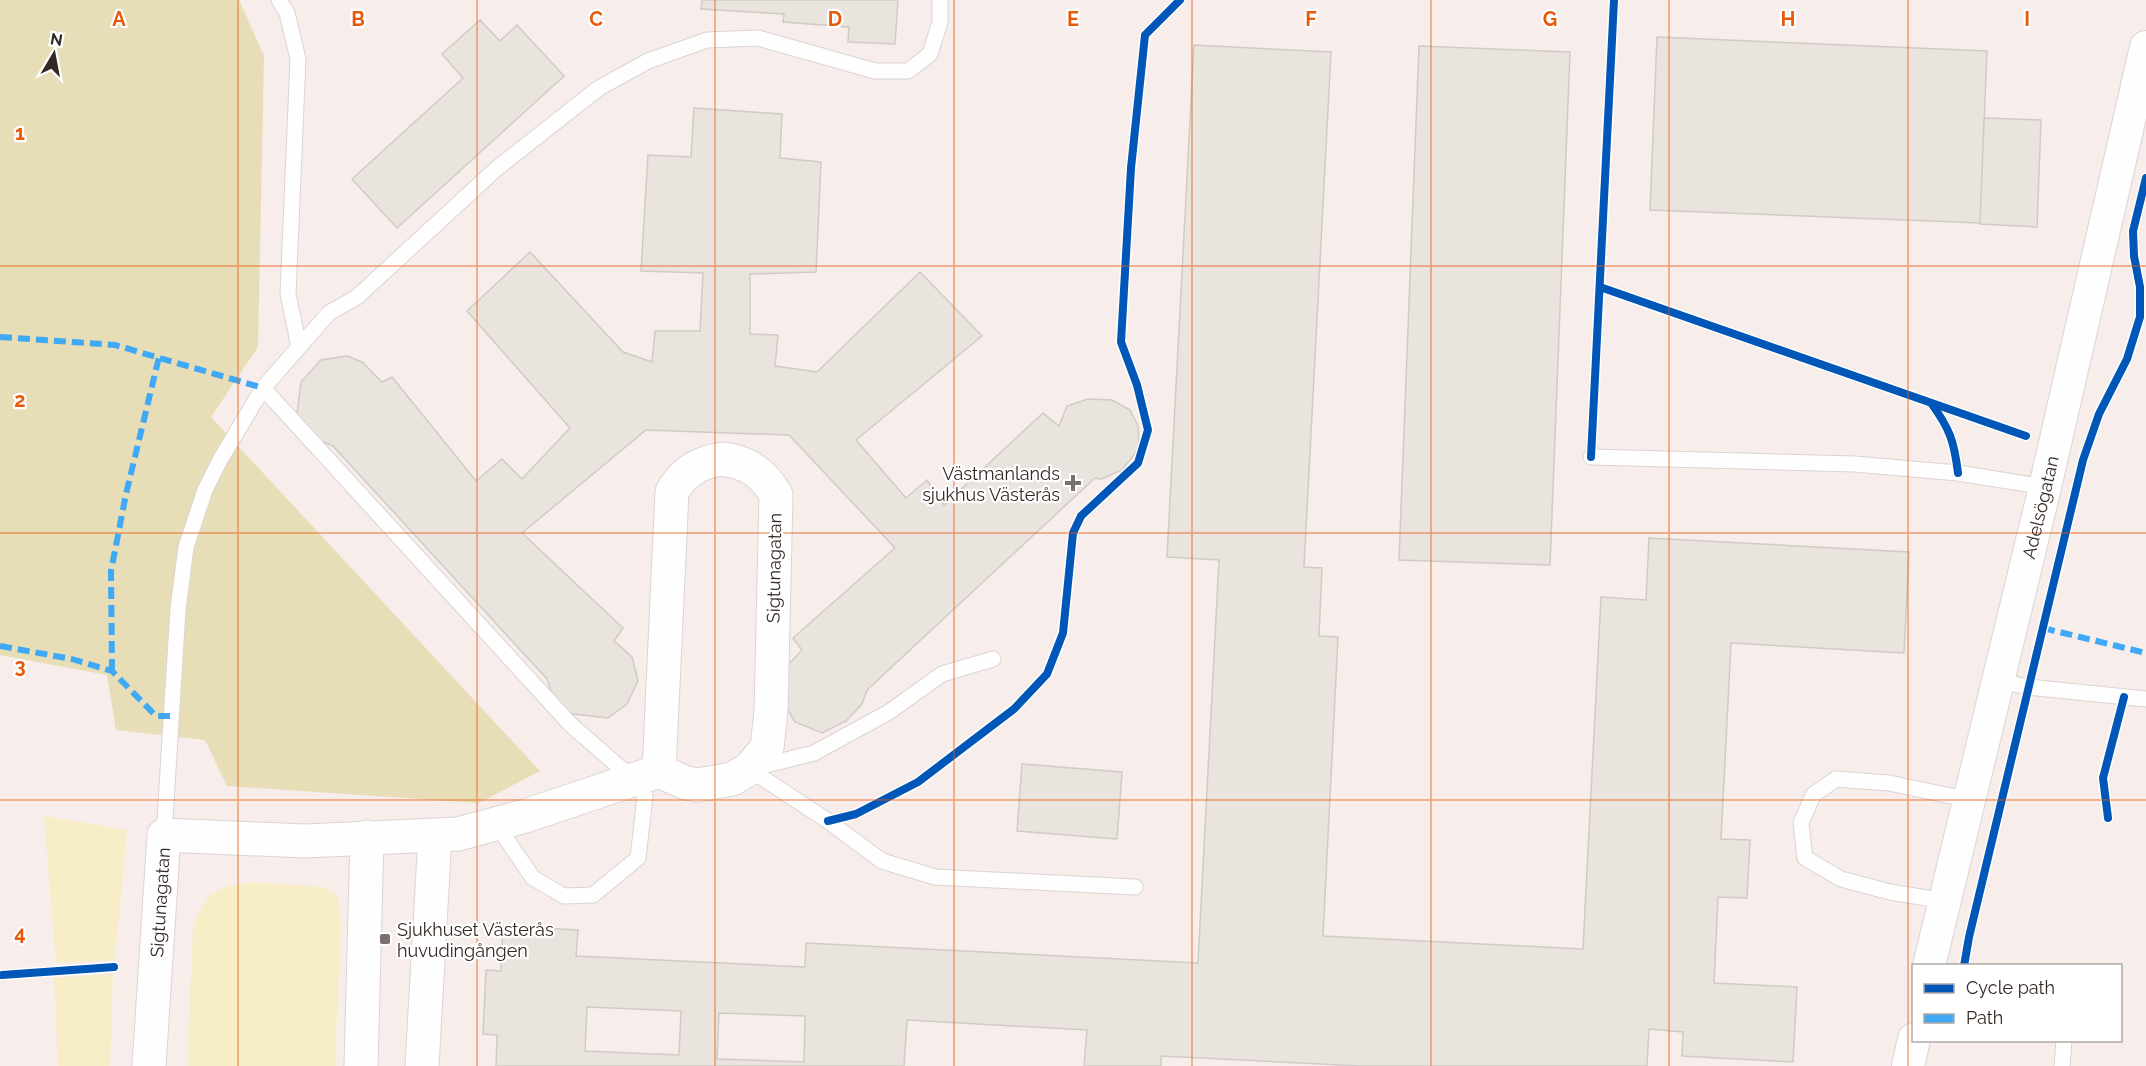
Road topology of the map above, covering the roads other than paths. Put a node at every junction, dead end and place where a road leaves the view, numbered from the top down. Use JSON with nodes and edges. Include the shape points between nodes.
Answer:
{"nodes":[{"id":1,"x":279,"y":0,"type":"edge"},
{"id":2,"x":940,"y":0,"type":"edge"},
{"id":3,"x":2146,"y":47,"type":"edge"},
{"id":4,"x":299,"y":347,"type":"junction"},
{"id":5,"x":263,"y":388,"type":"junction"},
{"id":6,"x":1591,"y":457,"type":"dead end"},
{"id":7,"x":2045,"y":487,"type":"junction"},
{"id":8,"x":993,"y":659,"type":"dead end"},
{"id":9,"x":1998,"y":681,"type":"junction"},
{"id":10,"x":2146,"y":699,"type":"edge"},
{"id":11,"x":749,"y":769,"type":"junction"},
{"id":12,"x":647,"y":775,"type":"junction"},
{"id":13,"x":1970,"y":800,"type":"junction"},
{"id":14,"x":496,"y":824,"type":"junction"},
{"id":15,"x":164,"y":835,"type":"junction"},
{"id":16,"x":435,"y":836,"type":"junction"},
{"id":17,"x":367,"y":837,"type":"junction"},
{"id":18,"x":1135,"y":887,"type":"dead end"},
{"id":19,"x":1945,"y":901,"type":"junction"},
{"id":20,"x":1929,"y":964,"type":"edge"},
{"id":21,"x":1913,"y":1042,"type":"edge"},
{"id":22,"x":2064,"y":1042,"type":"edge"},
{"id":23,"x":149,"y":1066,"type":"edge"},
{"id":24,"x":361,"y":1066,"type":"edge"},
{"id":25,"x":422,"y":1066,"type":"edge"},
{"id":26,"x":1908,"y":1066,"type":"edge"},
{"id":27,"x":2062,"y":1066,"type":"edge"}],
"edges":[{"from":1,"to":4,"type":"lane","via":[[287,13],[298,59],[288,294]]},
{"from":2,"to":4,"type":"lane","via":[[940,22],[930,54],[908,71],[875,71],[758,38],[707,40],[648,61],[599,88],[496,169],[357,297],[329,313]]},
{"from":3,"to":7,"type":"street","name":"Adelsögatan"},
{"from":4,"to":5,"type":"lane"},
{"from":5,"to":12,"type":"lane","via":[[570,724]]},
{"from":5,"to":15,"type":"lane","via":[[205,490],[186,547],[178,609]]},
{"from":6,"to":7,"type":"lane","via":[[1855,464],[1958,473]]},
{"from":7,"to":9,"type":"street","name":"Adelsögatan"},
{"from":8,"to":11,"type":"lane","via":[[942,674],[889,712],[814,753]]},
{"from":9,"to":10,"type":"lane"},
{"from":9,"to":13,"type":"street","name":"Adelsögatan"},
{"from":11,"to":12,"type":"street","name":"Sigtunagatan","via":[[732,779],[698,785]]},
{"from":11,"to":12,"type":"street","name":"Sigtunagatan","via":[[767,748],[771,711],[776,495],[755,469],[722,459],[707,461],[686,472],[672,492]]},
{"from":11,"to":18,"type":"lane","via":[[882,861],[935,877]]},
{"from":12,"to":14,"type":"street","name":"Sigtunagatan"},
{"from":12,"to":14,"type":"lane","via":[[638,858],[593,895],[564,896],[533,878]]},
{"from":13,"to":19,"type":"street","name":"Adelsögatan"},
{"from":13,"to":19,"type":"lane","via":[[1888,783],[1836,779],[1813,795],[1801,823],[1805,858],[1842,879]]},
{"from":14,"to":16,"type":"street","name":"Sigtunagatan"},
{"from":15,"to":17,"type":"street","name":"Sigtunagatan","via":[[305,841]]},
{"from":15,"to":23,"type":"street","name":"Sigtunagatan"},
{"from":16,"to":17,"type":"street","name":"Sigtunagatan"},
{"from":16,"to":25,"type":"street"},
{"from":17,"to":24,"type":"street"},
{"from":19,"to":20,"type":"street","name":"Adelsögatan"},
{"from":21,"to":26,"type":"street"},
{"from":22,"to":27,"type":"lane"}]}
